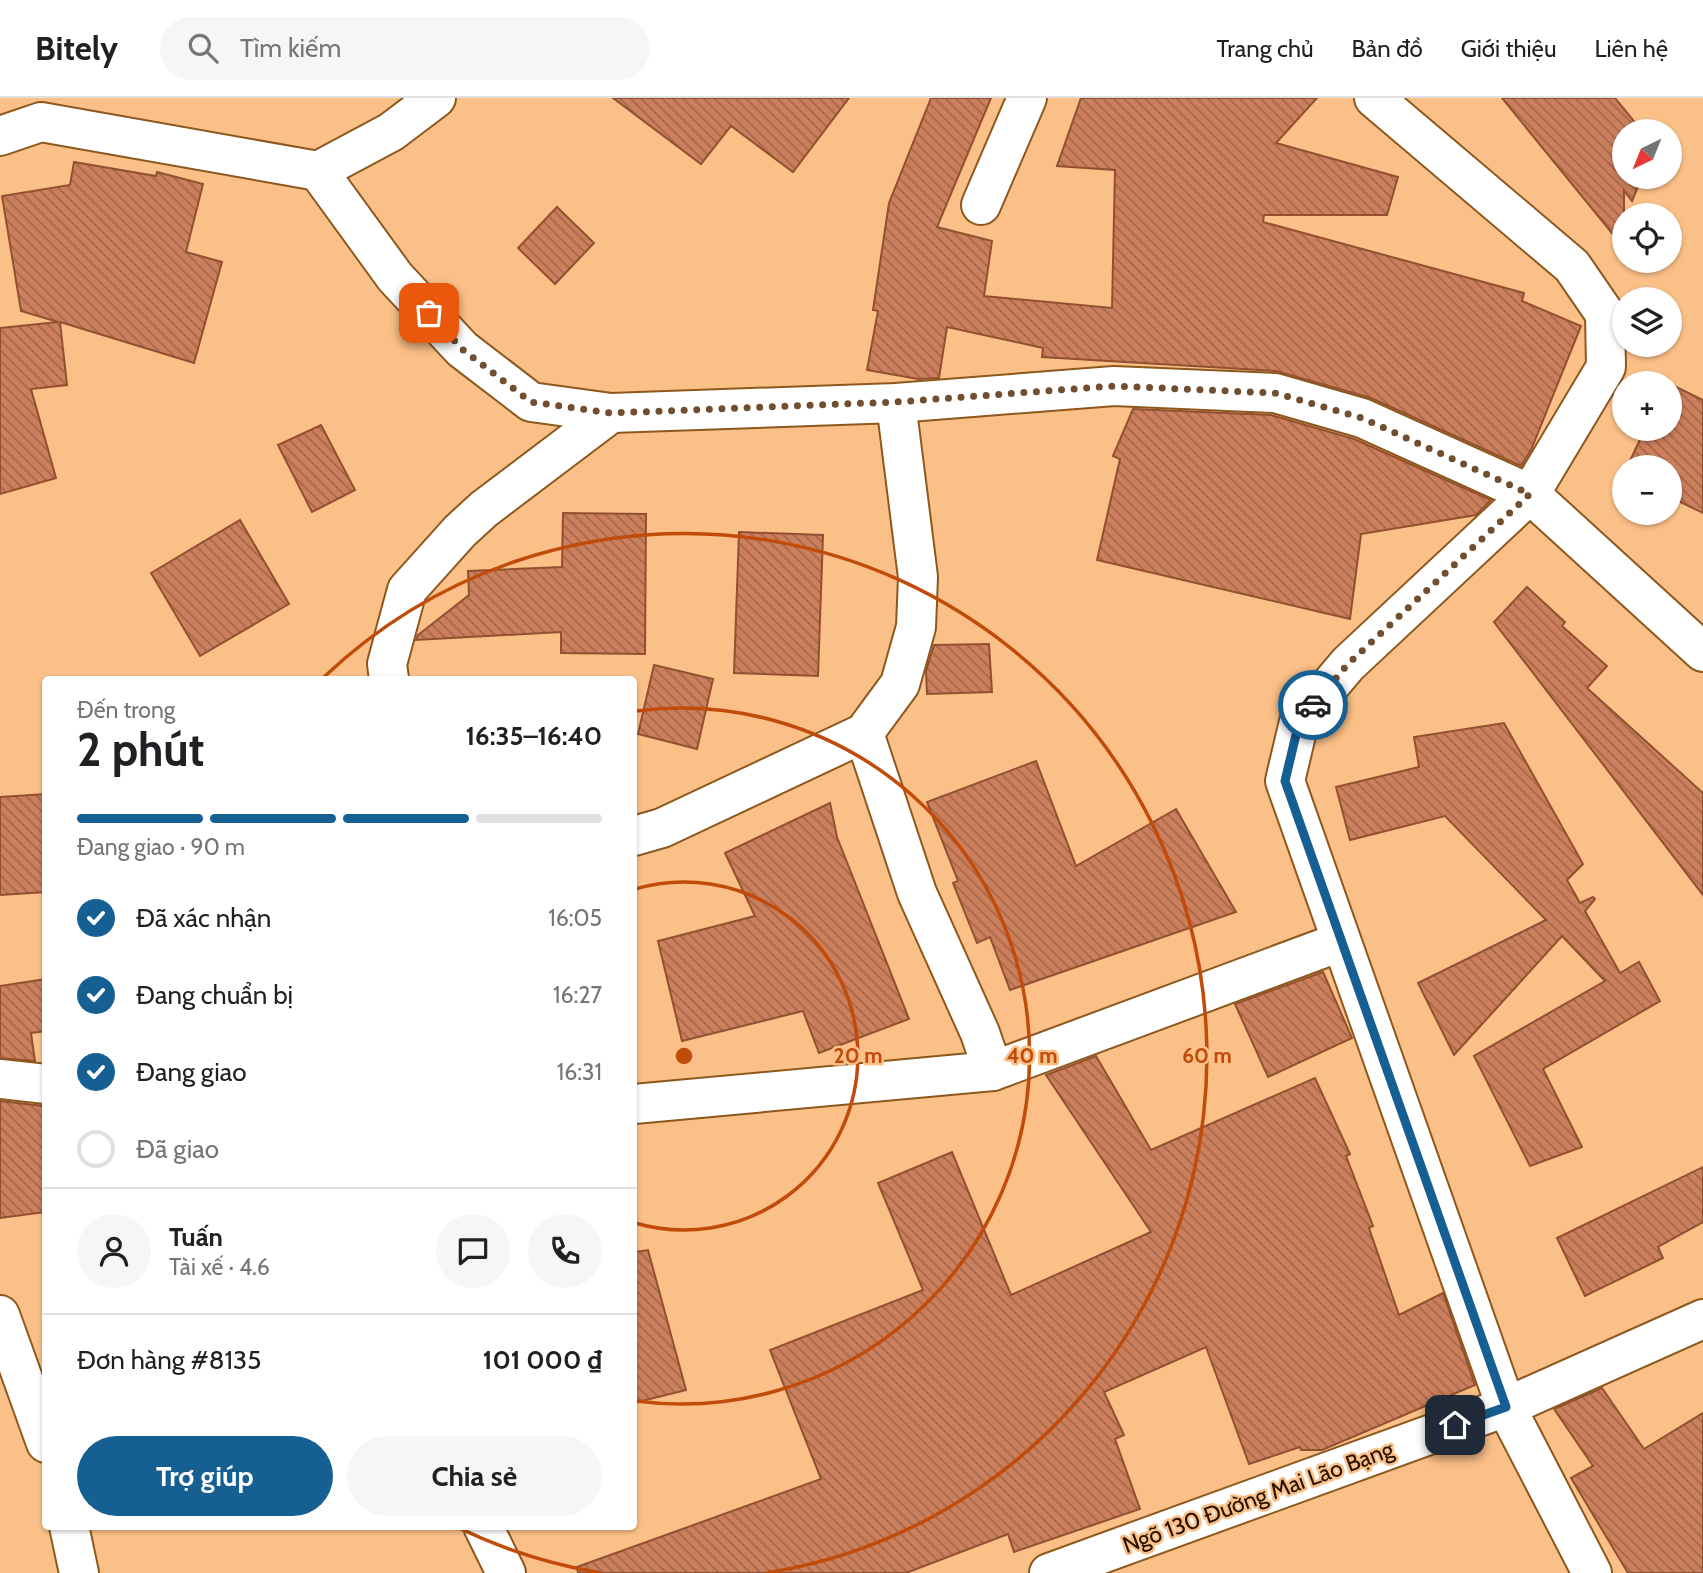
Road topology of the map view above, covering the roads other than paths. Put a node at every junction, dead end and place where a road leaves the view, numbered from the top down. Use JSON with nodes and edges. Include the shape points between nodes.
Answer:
{"nodes":[{"id":1,"x":436,"y":98,"type":"edge"},
{"id":2,"x":1027,"y":98,"type":"edge"},
{"id":3,"x":1374,"y":98,"type":"edge"},
{"id":4,"x":40,"y":110,"type":"edge"},
{"id":5,"x":0,"y":136,"type":"edge"},
{"id":6,"x":318,"y":171,"type":"junction"},
{"id":7,"x":981,"y":205,"type":"dead end"},
{"id":8,"x":896,"y":402,"type":"junction"},
{"id":9,"x":611,"y":413,"type":"junction"},
{"id":10,"x":1530,"y":494,"type":"junction"},
{"id":11,"x":1703,"y":652,"type":"edge"},
{"id":12,"x":389,"y":676,"type":"edge"},
{"id":13,"x":864,"y":733,"type":"junction"},
{"id":14,"x":637,"y":835,"type":"edge"},
{"id":15,"x":1340,"y":942,"type":"junction"},
{"id":16,"x":993,"y":1071,"type":"junction"},
{"id":17,"x":0,"y":1079,"type":"edge"},
{"id":18,"x":42,"y":1084,"type":"edge"},
{"id":19,"x":637,"y":1104,"type":"edge"},
{"id":20,"x":0,"y":1315,"type":"edge"},
{"id":21,"x":1703,"y":1319,"type":"edge"},
{"id":22,"x":1506,"y":1407,"type":"junction"},
{"id":23,"x":42,"y":1433,"type":"edge"},
{"id":24,"x":70,"y":1530,"type":"edge"},
{"id":25,"x":485,"y":1530,"type":"edge"},
{"id":26,"x":79,"y":1573,"type":"edge"},
{"id":27,"x":506,"y":1573,"type":"edge"},
{"id":28,"x":1049,"y":1573,"type":"edge"},
{"id":29,"x":1592,"y":1573,"type":"edge"}],
"edges":[{"from":1,"to":6,"type":"street","via":[[391,132]]},
{"from":2,"to":7,"type":"street"},
{"from":3,"to":10,"type":"street","via":[[1572,266],[1605,314],[1606,367]]},
{"from":4,"to":5,"type":"street"},
{"from":4,"to":6,"type":"street"},
{"from":6,"to":9,"type":"street","via":[[395,277],[462,349],[531,402]]},
{"from":8,"to":9,"type":"street"},
{"from":8,"to":10,"type":"street","via":[[1114,386],[1275,393],[1362,418]]},
{"from":8,"to":13,"type":"street","via":[[918,577],[916,627],[900,684]]},
{"from":9,"to":12,"type":"street","via":[[484,509],[407,590],[387,664]]},
{"from":10,"to":11,"type":"street"},
{"from":10,"to":15,"type":"street","via":[[1348,664],[1299,722],[1285,781]]},
{"from":13,"to":14,"type":"street","via":[[662,828]]},
{"from":13,"to":16,"type":"street","via":[[917,894]]},
{"from":15,"to":16,"type":"street"},
{"from":15,"to":22,"type":"street"},
{"from":16,"to":19,"type":"street"},
{"from":17,"to":18,"type":"street"},
{"from":20,"to":23,"type":"street"},
{"from":21,"to":22,"type":"street","name":"Ngõ 130 Đường Mai Lão Bạng"},
{"from":22,"to":28,"type":"street","name":"Ngõ 130 Đường Mai Lão Bạng"},
{"from":22,"to":29,"type":"street"},
{"from":24,"to":26,"type":"street"},
{"from":25,"to":27,"type":"street"}]}
